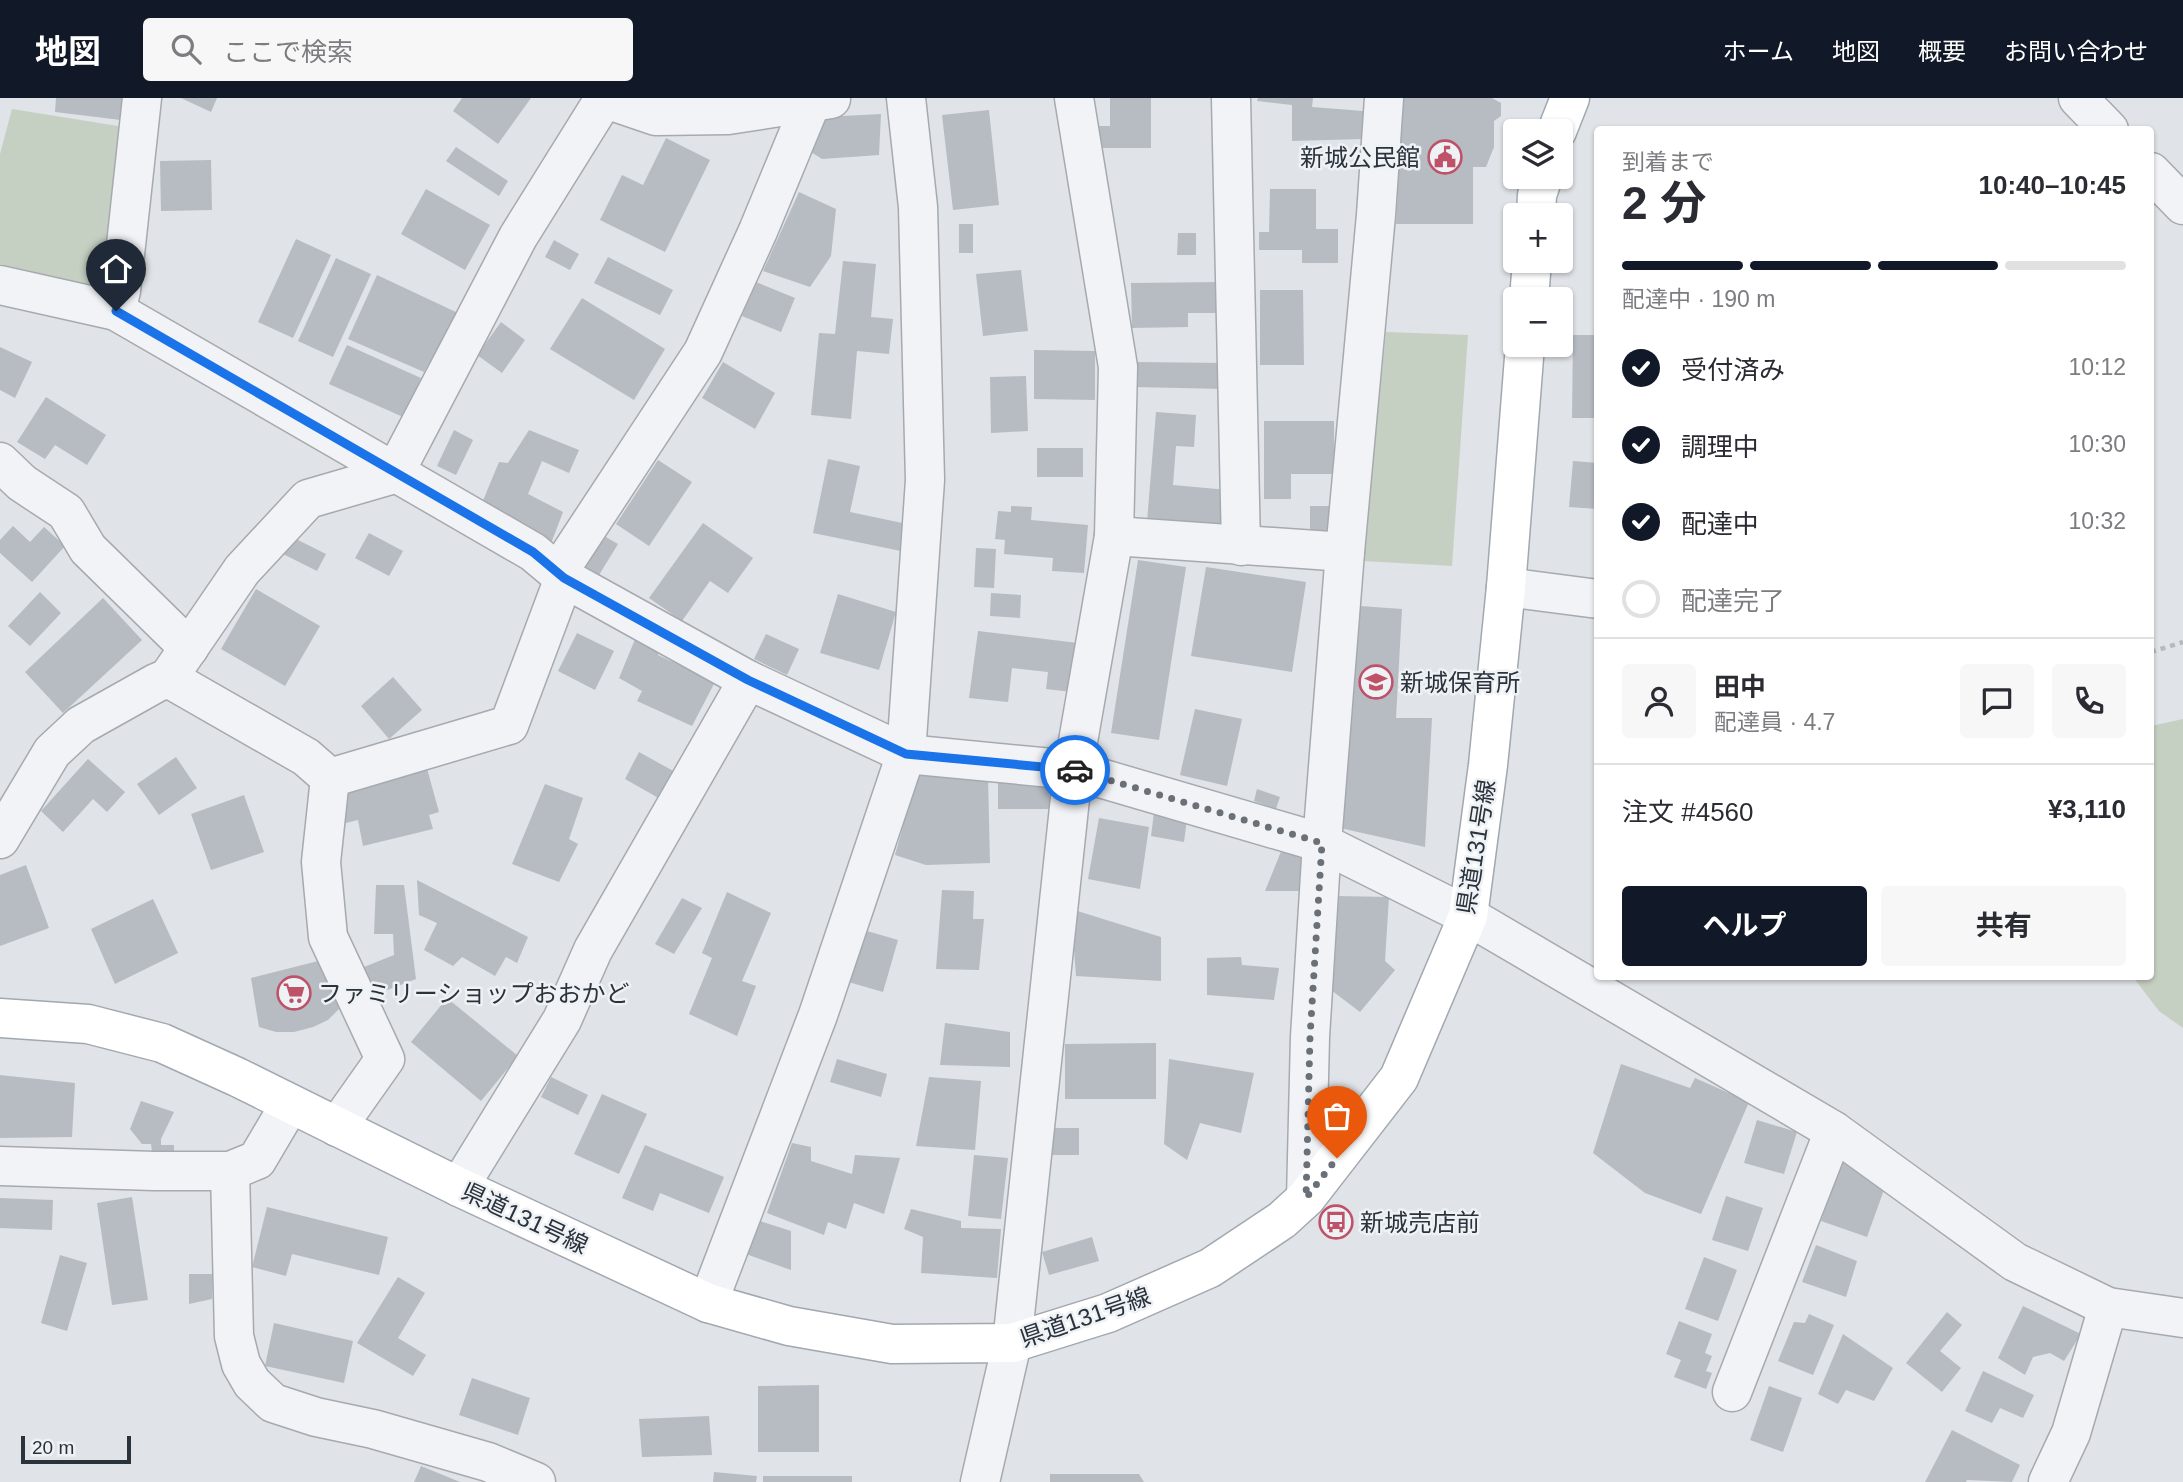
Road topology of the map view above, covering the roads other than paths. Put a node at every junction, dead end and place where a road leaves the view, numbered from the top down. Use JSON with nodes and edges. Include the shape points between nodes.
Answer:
{"nodes":[{"id":1,"x":142,"y":98,"type":"edge"},
{"id":2,"x":604,"y":98,"type":"edge"},
{"id":3,"x":906,"y":98,"type":"edge"},
{"id":4,"x":1074,"y":98,"type":"edge"},
{"id":5,"x":1231,"y":98,"type":"edge"},
{"id":6,"x":1384,"y":98,"type":"edge"},
{"id":7,"x":1570,"y":98,"type":"edge"},
{"id":8,"x":2078,"y":98,"type":"edge"},
{"id":9,"x":823,"y":101,"type":"edge"},
{"id":10,"x":1561,"y":119,"type":"edge"},
{"id":11,"x":2105,"y":126,"type":"edge"},
{"id":12,"x":2154,"y":175,"type":"edge"},
{"id":13,"x":2183,"y":205,"type":"edge"},
{"id":14,"x":0,"y":285,"type":"edge"},
{"id":15,"x":116,"y":311,"type":"junction"},
{"id":16,"x":1524,"y":357,"type":"edge"},
{"id":17,"x":394,"y":474,"type":"junction"},
{"id":18,"x":7,"y":485,"type":"edge"},
{"id":19,"x":1114,"y":536,"type":"junction"},
{"id":20,"x":1241,"y":545,"type":"junction"},
{"id":21,"x":1345,"y":552,"type":"junction"},
{"id":22,"x":562,"y":574,"type":"junction"},
{"id":23,"x":1506,"y":587,"type":"junction"},
{"id":24,"x":1594,"y":598,"type":"edge"},
{"id":25,"x":179,"y":663,"type":"junction"},
{"id":26,"x":748,"y":680,"type":"junction"},
{"id":27,"x":906,"y":754,"type":"junction"},
{"id":28,"x":1073,"y":769,"type":"junction"},
{"id":29,"x":330,"y":778,"type":"junction"},
{"id":30,"x":0,"y":839,"type":"edge"},
{"id":31,"x":1322,"y":843,"type":"junction"},
{"id":32,"x":1468,"y":916,"type":"junction"},
{"id":33,"x":0,"y":1018,"type":"edge"},
{"id":34,"x":290,"y":1104,"type":"junction"},
{"id":35,"x":337,"y":1127,"type":"junction"},
{"id":36,"x":1835,"y":1131,"type":"junction"},
{"id":37,"x":0,"y":1166,"type":"edge"},
{"id":38,"x":230,"y":1171,"type":"junction"},
{"id":39,"x":459,"y":1187,"type":"junction"},
{"id":40,"x":1306,"y":1198,"type":"junction"},
{"id":41,"x":708,"y":1303,"type":"junction"},
{"id":42,"x":2108,"y":1307,"type":"junction"},
{"id":43,"x":2183,"y":1318,"type":"edge"},
{"id":44,"x":1012,"y":1343,"type":"junction"},
{"id":45,"x":1732,"y":1392,"type":"dead end"},
{"id":46,"x":536,"y":1482,"type":"edge"},
{"id":47,"x":980,"y":1482,"type":"edge"},
{"id":48,"x":2048,"y":1482,"type":"edge"}],
"edges":[{"from":1,"to":15,"type":"street"},
{"from":2,"to":9,"type":"street","via":[[656,116],[728,115]]},
{"from":2,"to":17,"type":"street","via":[[518,237]]},
{"from":3,"to":27,"type":"street","via":[[918,206],[925,480]]},
{"from":4,"to":19,"type":"street","via":[[1118,366]]},
{"from":5,"to":20,"type":"street"},
{"from":6,"to":21,"type":"street"},
{"from":7,"to":10,"type":"main road"},
{"from":8,"to":11,"type":"street"},
{"from":9,"to":22,"type":"street","via":[[703,352]]},
{"from":12,"to":13,"type":"street"},
{"from":14,"to":15,"type":"street"},
{"from":15,"to":17,"type":"street"},
{"from":16,"to":23,"type":"main road","name":"県道131号線"},
{"from":17,"to":22,"type":"street","via":[[533,552]]},
{"from":17,"to":25,"type":"street","via":[[308,499],[242,570]]},
{"from":18,"to":25,"type":"street","via":[[66,512],[88,549]]},
{"from":19,"to":20,"type":"street"},
{"from":19,"to":28,"type":"street"},
{"from":20,"to":21,"type":"street"},
{"from":21,"to":31,"type":"street"},
{"from":22,"to":26,"type":"street"},
{"from":22,"to":29,"type":"street","via":[[509,725]]},
{"from":23,"to":24,"type":"street"},
{"from":23,"to":32,"type":"main road","name":"県道131号線","via":[[1489,765]]},
{"from":25,"to":29,"type":"street"},
{"from":25,"to":30,"type":"street","via":[[156,683],[81,725],[52,752]]},
{"from":26,"to":27,"type":"street"},
{"from":26,"to":39,"type":"street","via":[[593,950],[562,1020]]},
{"from":27,"to":28,"type":"street"},
{"from":27,"to":41,"type":"street","via":[[818,1015]]},
{"from":28,"to":31,"type":"street"},
{"from":28,"to":44,"type":"street"},
{"from":29,"to":35,"type":"street","via":[[321,862],[328,937],[385,1059]]},
{"from":31,"to":32,"type":"street"},
{"from":31,"to":40,"type":"street"},
{"from":32,"to":36,"type":"street"},
{"from":32,"to":40,"type":"main road","name":"県道131号線","via":[[1399,1078]]},
{"from":33,"to":34,"type":"main road","name":"県道131号線","via":[[88,1024],[162,1043]]},
{"from":34,"to":35,"type":"main road","name":"県道131号線"},
{"from":34,"to":38,"type":"street","via":[[257,1160]]},
{"from":35,"to":39,"type":"main road","name":"県道131号線"},
{"from":36,"to":42,"type":"street","via":[[2015,1262]]},
{"from":36,"to":45,"type":"street"},
{"from":37,"to":38,"type":"street"},
{"from":38,"to":46,"type":"street","via":[[234,1336],[252,1383],[273,1403],[316,1418],[488,1462]]},
{"from":39,"to":41,"type":"main road","name":"県道131号線"},
{"from":40,"to":44,"type":"main road","name":"県道131号線","via":[[1282,1220],[1210,1268],[1108,1313]]},
{"from":41,"to":44,"type":"main road","name":"県道131号線","via":[[789,1326],[892,1344]]},
{"from":42,"to":43,"type":"street"},
{"from":42,"to":48,"type":"street","via":[[2071,1433]]},
{"from":44,"to":47,"type":"street"}]}
